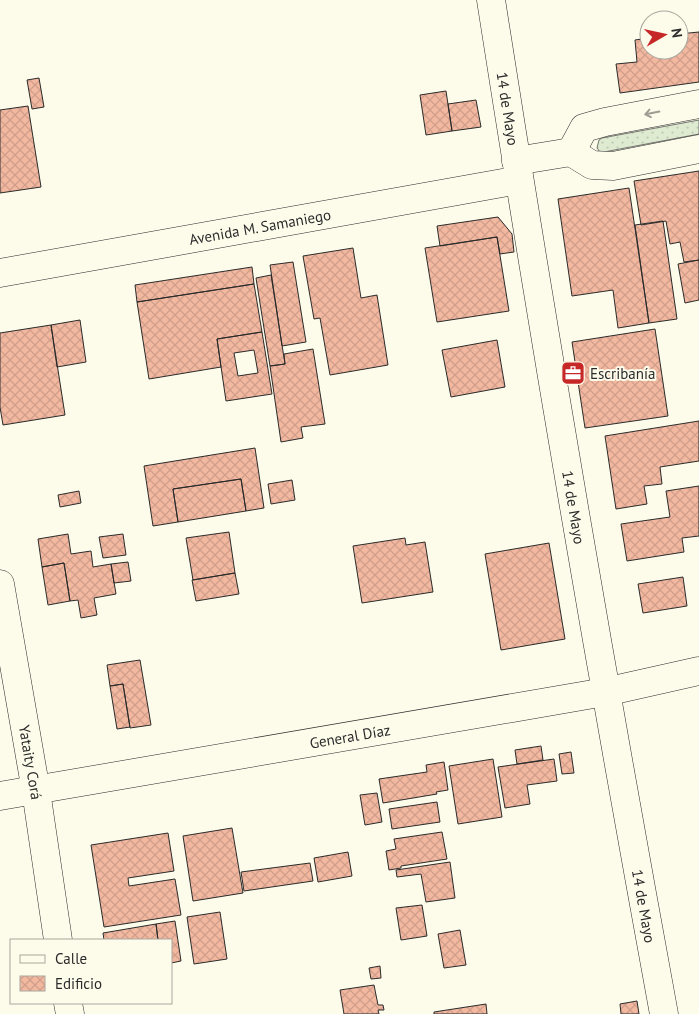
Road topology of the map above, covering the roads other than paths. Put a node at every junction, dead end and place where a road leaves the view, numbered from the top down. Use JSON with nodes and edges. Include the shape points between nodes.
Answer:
{"nodes":[{"id":1,"x":491,"y":0,"type":"edge"},
{"id":2,"x":699,"y":104,"type":"edge"},
{"id":3,"x":699,"y":149,"type":"edge"},
{"id":4,"x":571,"y":152,"type":"junction"},
{"id":5,"x":518,"y":171,"type":"junction"},
{"id":6,"x":0,"y":273,"type":"edge"},
{"id":7,"x":0,"y":584,"type":"edge"},
{"id":8,"x":699,"y":671,"type":"edge"},
{"id":9,"x":605,"y":692,"type":"junction"},
{"id":10,"x":36,"y":791,"type":"junction"},
{"id":11,"x":0,"y":796,"type":"edge"},
{"id":12,"x":58,"y":939,"type":"edge"},
{"id":13,"x":664,"y":1014,"type":"edge"}],
"edges":[{"from":1,"to":5,"type":"street","name":"14 de Mayo"},
{"from":2,"to":4,"type":"street","one_way":true,"via":[[584,128]]},
{"from":3,"to":4,"type":"street","via":[[613,166],[592,165]]},
{"from":4,"to":5,"type":"street","name":"Avenida M. Samaniego"},
{"from":5,"to":6,"type":"street","name":"Avenida M. Samaniego"},
{"from":5,"to":9,"type":"street","name":"14 de Mayo"},
{"from":7,"to":10,"type":"street","name":"Yataity Corá"},
{"from":8,"to":9,"type":"street","name":"General Díaz"},
{"from":9,"to":10,"type":"street","name":"General Díaz"},
{"from":9,"to":13,"type":"street","name":"14 de Mayo"},
{"from":10,"to":11,"type":"street","name":"General Díaz"},
{"from":10,"to":12,"type":"street","name":"Yataity Corá"}]}
